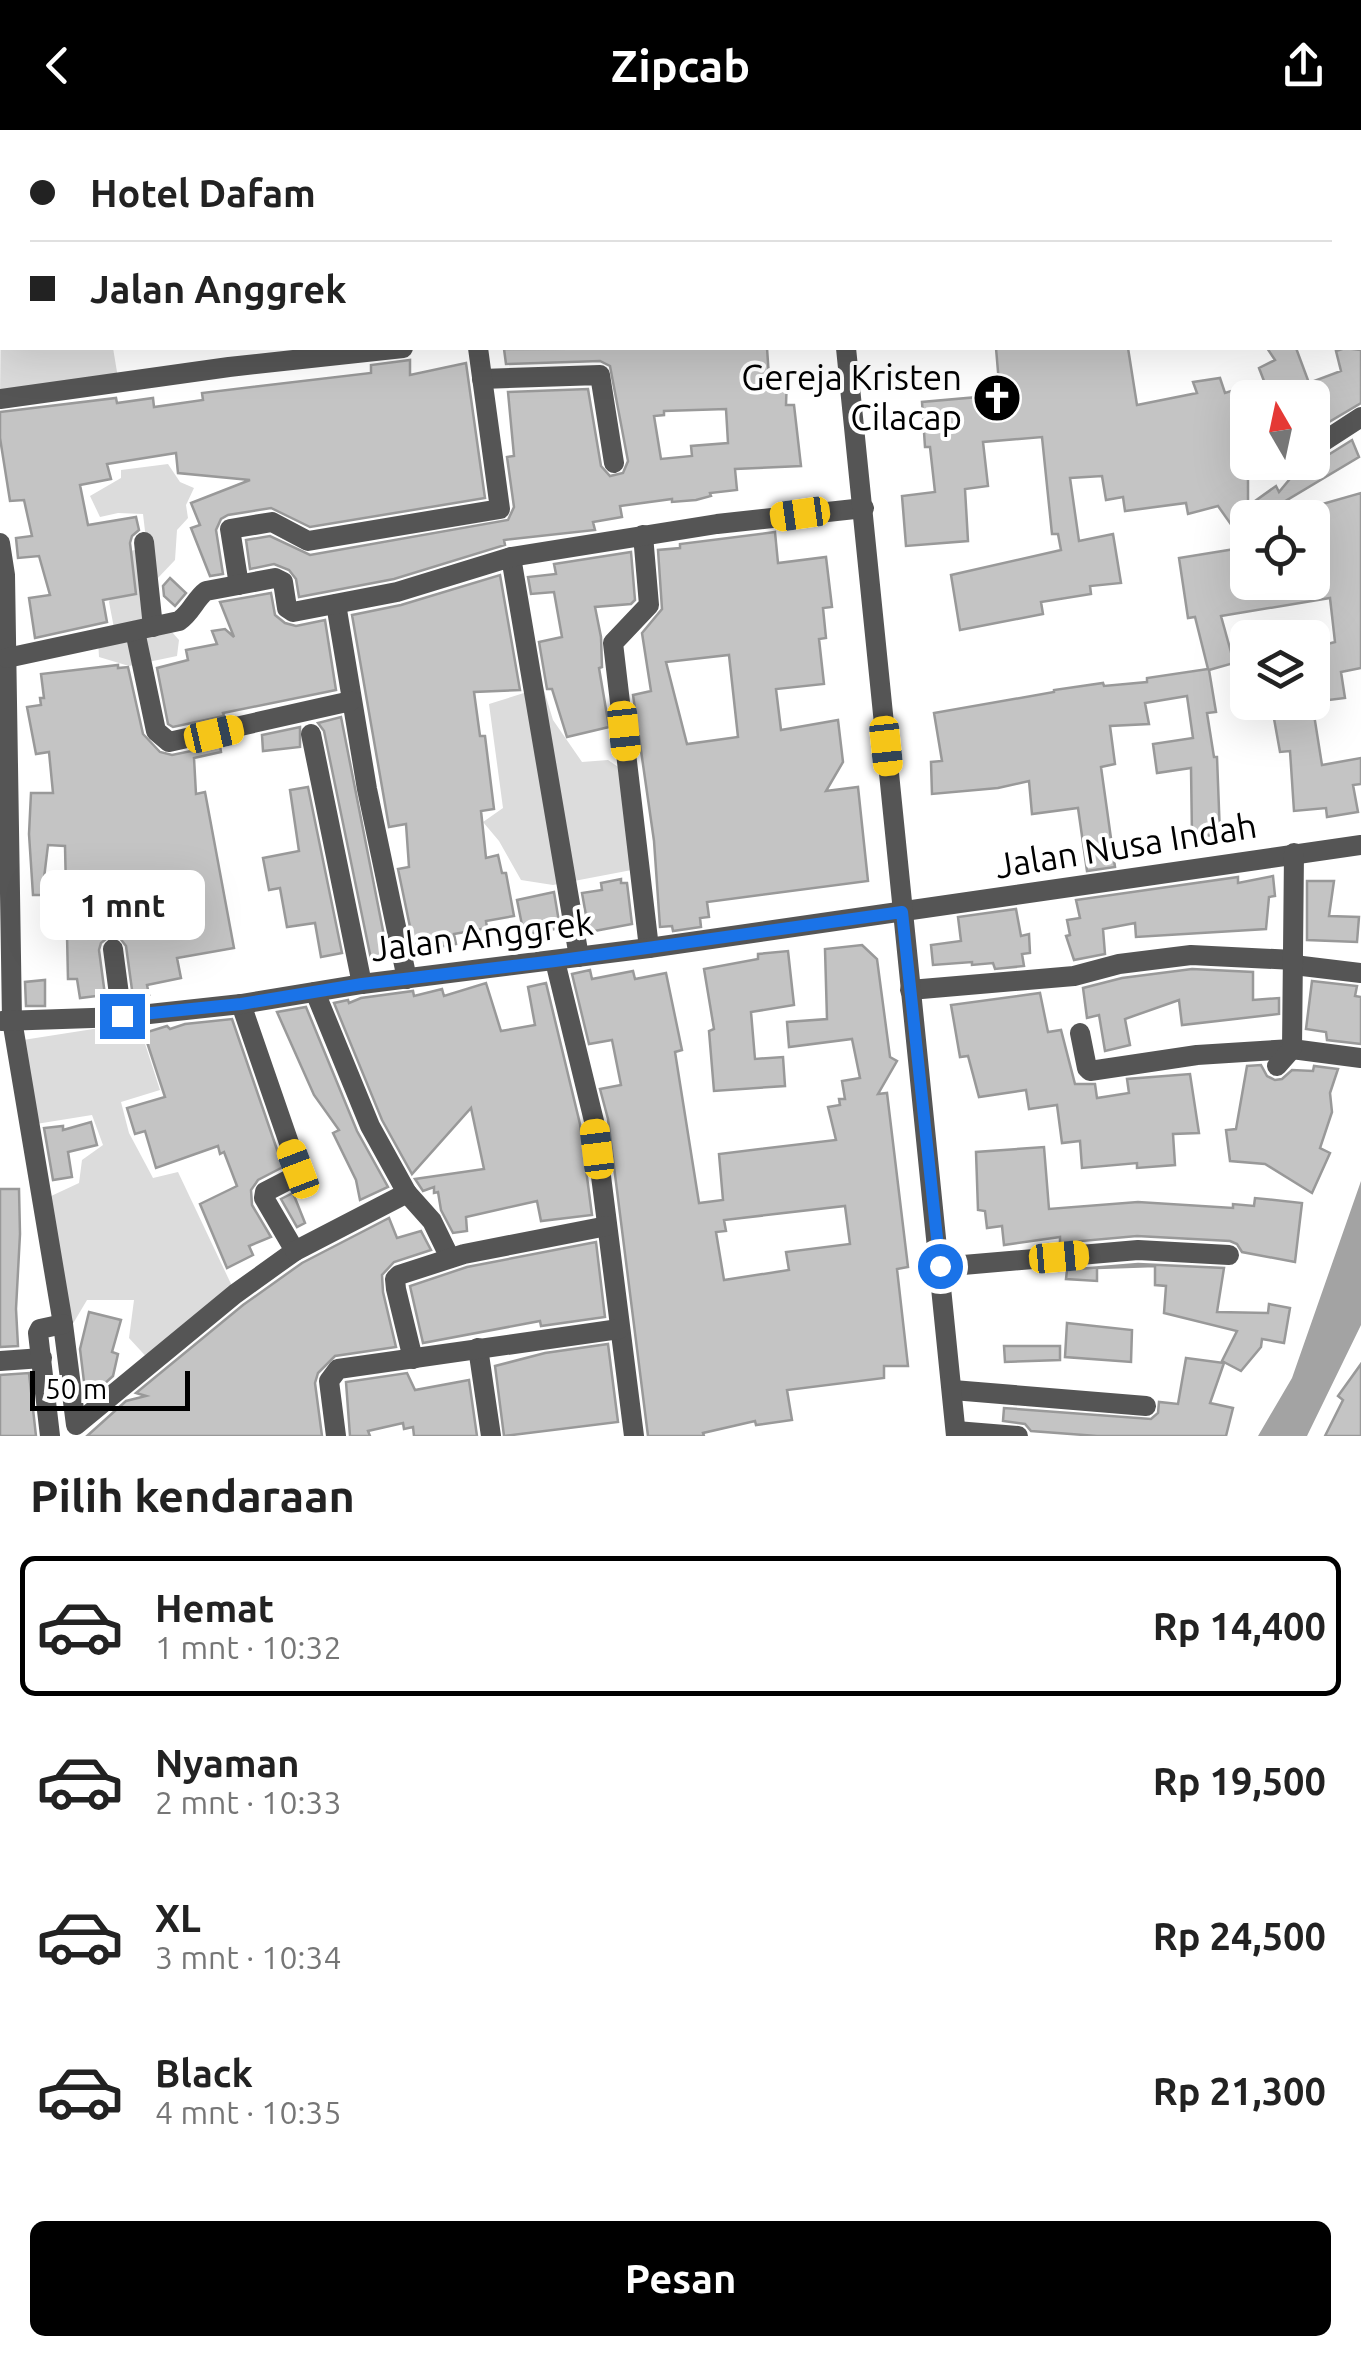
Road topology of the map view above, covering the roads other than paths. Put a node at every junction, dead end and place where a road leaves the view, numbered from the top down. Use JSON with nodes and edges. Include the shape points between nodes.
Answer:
{"nodes":[{"id":1,"x":385,"y":350,"type":"edge"},
{"id":2,"x":478,"y":350,"type":"edge"},
{"id":3,"x":846,"y":350,"type":"edge"},
{"id":4,"x":482,"y":379,"type":"junction"},
{"id":5,"x":0,"y":399,"type":"edge"},
{"id":6,"x":1361,"y":418,"type":"edge"},
{"id":7,"x":1330,"y":437,"type":"edge"},
{"id":8,"x":614,"y":463,"type":"dead end"},
{"id":9,"x":864,"y":508,"type":"junction"},
{"id":10,"x":642,"y":535,"type":"junction"},
{"id":11,"x":144,"y":542,"type":"dead end"},
{"id":12,"x":0,"y":543,"type":"edge"},
{"id":13,"x":511,"y":557,"type":"junction"},
{"id":14,"x":3,"y":576,"type":"edge"},
{"id":15,"x":239,"y":585,"type":"junction"},
{"id":16,"x":336,"y":604,"type":"junction"},
{"id":17,"x":144,"y":629,"type":"junction"},
{"id":18,"x":7,"y":658,"type":"junction"},
{"id":19,"x":351,"y":701,"type":"junction"},
{"id":20,"x":311,"y":734,"type":"dead end"},
{"id":21,"x":1361,"y":845,"type":"edge"},
{"id":22,"x":1294,"y":852,"type":"junction"},
{"id":23,"x":902,"y":912,"type":"junction"},
{"id":24,"x":649,"y":948,"type":"junction"},
{"id":25,"x":113,"y":949,"type":"dead end"},
{"id":26,"x":579,"y":957,"type":"junction"},
{"id":27,"x":555,"y":961,"type":"junction"},
{"id":28,"x":1294,"y":963,"type":"junction"},
{"id":29,"x":1361,"y":973,"type":"edge"},
{"id":30,"x":407,"y":979,"type":"junction"},
{"id":31,"x":362,"y":984,"type":"junction"},
{"id":32,"x":910,"y":990,"type":"junction"},
{"id":33,"x":315,"y":992,"type":"junction"},
{"id":34,"x":241,"y":1004,"type":"junction"},
{"id":35,"x":122,"y":1016,"type":"junction"},
{"id":36,"x":6,"y":1021,"type":"edge"},
{"id":37,"x":1080,"y":1033,"type":"dead end"},
{"id":38,"x":1292,"y":1049,"type":"junction"},
{"id":39,"x":1361,"y":1058,"type":"edge"},
{"id":40,"x":1277,"y":1066,"type":"dead end"},
{"id":41,"x":406,"y":1193,"type":"junction"},
{"id":42,"x":607,"y":1226,"type":"junction"},
{"id":43,"x":294,"y":1251,"type":"junction"},
{"id":44,"x":1229,"y":1255,"type":"dead end"},
{"id":45,"x":450,"y":1258,"type":"junction"},
{"id":46,"x":940,"y":1266,"type":"junction"},
{"id":47,"x":53,"y":1326,"type":"junction"},
{"id":48,"x":619,"y":1329,"type":"junction"},
{"id":49,"x":478,"y":1348,"type":"junction"},
{"id":50,"x":42,"y":1358,"type":"junction"},
{"id":51,"x":413,"y":1359,"type":"junction"},
{"id":52,"x":0,"y":1361,"type":"edge"},
{"id":53,"x":953,"y":1390,"type":"junction"},
{"id":54,"x":1146,"y":1406,"type":"dead end"},
{"id":55,"x":76,"y":1430,"type":"edge"},
{"id":56,"x":956,"y":1434,"type":"edge"},
{"id":57,"x":50,"y":1436,"type":"edge"},
{"id":58,"x":336,"y":1436,"type":"edge"},
{"id":59,"x":491,"y":1436,"type":"edge"},
{"id":60,"x":634,"y":1436,"type":"edge"},
{"id":61,"x":1018,"y":1436,"type":"edge"}],
"edges":[{"from":1,"to":5,"type":"street"},
{"from":2,"to":4,"type":"street"},
{"from":3,"to":9,"type":"street"},
{"from":4,"to":8,"type":"street","via":[[600,375]]},
{"from":4,"to":15,"type":"street","via":[[500,509],[308,541],[272,522],[230,529]]},
{"from":6,"to":7,"type":"street"},
{"from":9,"to":10,"type":"street"},
{"from":9,"to":23,"type":"street"},
{"from":10,"to":13,"type":"street"},
{"from":10,"to":24,"type":"street","via":[[648,605],[613,646]]},
{"from":11,"to":17,"type":"street"},
{"from":12,"to":14,"type":"street"},
{"from":13,"to":16,"type":"street"},
{"from":13,"to":26,"type":"street"},
{"from":14,"to":18,"type":"street"},
{"from":15,"to":16,"type":"street","via":[[279,579],[293,612]]},
{"from":15,"to":17,"type":"street","via":[[206,591],[179,621]]},
{"from":16,"to":19,"type":"street"},
{"from":17,"to":18,"type":"street"},
{"from":17,"to":19,"type":"street","via":[[156,731],[170,742]]},
{"from":18,"to":36,"type":"street"},
{"from":19,"to":30,"type":"street"},
{"from":20,"to":31,"type":"street"},
{"from":21,"to":22,"type":"street","name":"Jalan Nusa Indah"},
{"from":22,"to":23,"type":"street","name":"Jalan Nusa Indah"},
{"from":22,"to":28,"type":"street"},
{"from":23,"to":24,"type":"street","name":"Jalan Anggrek"},
{"from":23,"to":32,"type":"street"},
{"from":24,"to":26,"type":"street","name":"Jalan Anggrek"},
{"from":25,"to":35,"type":"street"},
{"from":26,"to":27,"type":"street","name":"Jalan Anggrek"},
{"from":27,"to":30,"type":"street","name":"Jalan Anggrek"},
{"from":27,"to":42,"type":"street","via":[[594,1121]]},
{"from":28,"to":29,"type":"street"},
{"from":28,"to":32,"type":"street","via":[[1192,955],[1074,976]]},
{"from":28,"to":38,"type":"street"},
{"from":30,"to":31,"type":"street","name":"Jalan Anggrek"},
{"from":31,"to":33,"type":"street","name":"Jalan Anggrek"},
{"from":32,"to":46,"type":"street"},
{"from":33,"to":34,"type":"street","name":"Jalan Anggrek"},
{"from":33,"to":41,"type":"street","via":[[370,1126]]},
{"from":34,"to":35,"type":"street","name":"Jalan Anggrek"},
{"from":34,"to":43,"type":"street","via":[[298,1169],[264,1198]]},
{"from":35,"to":36,"type":"street","name":"Jalan Anggrek"},
{"from":36,"to":47,"type":"street"},
{"from":37,"to":38,"type":"street","via":[[1090,1071]]},
{"from":38,"to":39,"type":"street"},
{"from":38,"to":40,"type":"street"},
{"from":41,"to":43,"type":"street"},
{"from":41,"to":45,"type":"street","via":[[432,1220]]},
{"from":42,"to":45,"type":"street"},
{"from":42,"to":48,"type":"street"},
{"from":43,"to":55,"type":"street"},
{"from":44,"to":46,"type":"street","via":[[1138,1250]]},
{"from":45,"to":51,"type":"street","via":[[395,1279]]},
{"from":46,"to":53,"type":"street"},
{"from":47,"to":50,"type":"street"},
{"from":47,"to":55,"type":"street"},
{"from":48,"to":49,"type":"street"},
{"from":48,"to":60,"type":"street"},
{"from":49,"to":51,"type":"street"},
{"from":49,"to":59,"type":"street"},
{"from":50,"to":52,"type":"street"},
{"from":50,"to":57,"type":"street"},
{"from":51,"to":58,"type":"street","via":[[330,1375]]},
{"from":53,"to":54,"type":"street"},
{"from":53,"to":56,"type":"street"},
{"from":56,"to":61,"type":"street"}]}
